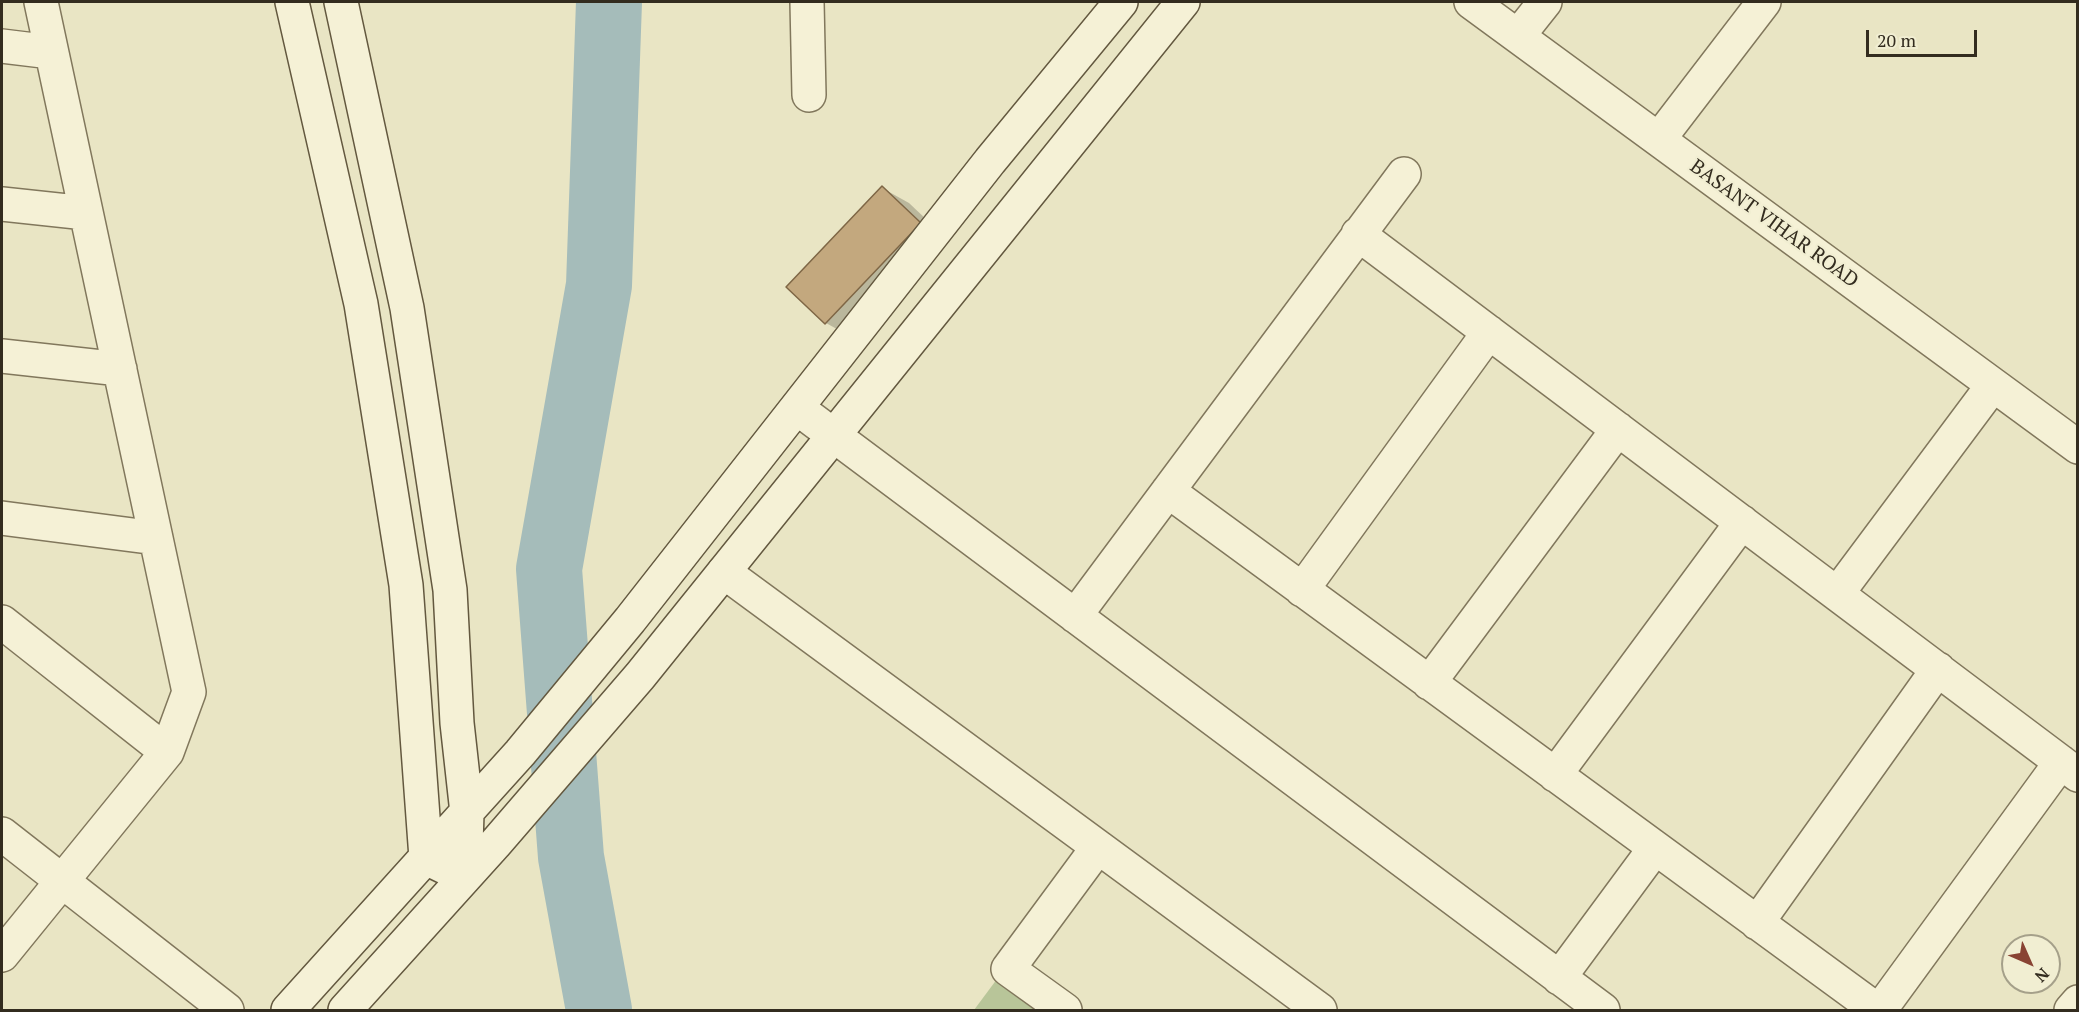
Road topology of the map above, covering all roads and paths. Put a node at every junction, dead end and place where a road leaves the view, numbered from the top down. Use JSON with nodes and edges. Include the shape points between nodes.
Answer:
{"nodes":[{"id":1,"x":41,"y":2,"type":"edge"},
{"id":2,"x":292,"y":2,"type":"edge"},
{"id":3,"x":341,"y":2,"type":"edge"},
{"id":4,"x":807,"y":2,"type":"edge"},
{"id":5,"x":1121,"y":2,"type":"edge"},
{"id":6,"x":1182,"y":2,"type":"edge"},
{"id":7,"x":1471,"y":2,"type":"edge"},
{"id":8,"x":1545,"y":2,"type":"edge"},
{"id":9,"x":1764,"y":2,"type":"edge"},
{"id":10,"x":1518,"y":36,"type":"junction"},
{"id":11,"x":2,"y":46,"type":"edge"},
{"id":12,"x":51,"y":52,"type":"junction"},
{"id":13,"x":808,"y":94,"type":"dead end"},
{"id":14,"x":1659,"y":139,"type":"junction"},
{"id":15,"x":1404,"y":174,"type":"dead end"},
{"id":16,"x":2,"y":204,"type":"edge"},
{"id":17,"x":86,"y":213,"type":"junction"},
{"id":18,"x":1358,"y":234,"type":"junction"},
{"id":19,"x":1489,"y":332,"type":"junction"},
{"id":20,"x":2,"y":356,"type":"edge"},
{"id":21,"x":120,"y":369,"type":"junction"},
{"id":22,"x":1993,"y":385,"type":"junction"},
{"id":23,"x":797,"y":408,"type":"junction"},
{"id":24,"x":1618,"y":429,"type":"junction"},
{"id":25,"x":834,"y":436,"type":"junction"},
{"id":26,"x":2078,"y":447,"type":"edge"},
{"id":27,"x":1168,"y":491,"type":"junction"},
{"id":28,"x":2,"y":518,"type":"edge"},
{"id":29,"x":1742,"y":522,"type":"junction"},
{"id":30,"x":156,"y":538,"type":"junction"},
{"id":31,"x":724,"y":572,"type":"junction"},
{"id":32,"x":1302,"y":590,"type":"junction"},
{"id":33,"x":1837,"y":594,"type":"junction"},
{"id":34,"x":1075,"y":616,"type":"junction"},
{"id":35,"x":2,"y":622,"type":"edge"},
{"id":36,"x":1938,"y":669,"type":"junction"},
{"id":37,"x":1429,"y":683,"type":"junction"},
{"id":38,"x":167,"y":752,"type":"junction"},
{"id":39,"x":2069,"y":769,"type":"edge"},
{"id":40,"x":1556,"y":775,"type":"junction"},
{"id":41,"x":467,"y":813,"type":"junction"},
{"id":42,"x":2,"y":834,"type":"edge"},
{"id":43,"x":1098,"y":847,"type":"junction"},
{"id":44,"x":1655,"y":848,"type":"junction"},
{"id":45,"x":426,"y":858,"type":"junction"},
{"id":46,"x":465,"y":877,"type":"junction"},
{"id":47,"x":61,"y":880,"type":"junction"},
{"id":48,"x":1757,"y":923,"type":"junction"},
{"id":49,"x":2,"y":956,"type":"edge"},
{"id":50,"x":1559,"y":978,"type":"junction"},
{"id":51,"x":2078,"y":1002,"type":"edge"},
{"id":52,"x":227,"y":1011,"type":"edge"},
{"id":53,"x":288,"y":1011,"type":"edge"},
{"id":54,"x":345,"y":1011,"type":"edge"},
{"id":55,"x":1065,"y":1011,"type":"edge"},
{"id":56,"x":1320,"y":1011,"type":"edge"},
{"id":57,"x":1603,"y":1011,"type":"edge"},
{"id":58,"x":1878,"y":1011,"type":"edge"},
{"id":59,"x":2072,"y":1011,"type":"edge"}],
"edges":[{"from":1,"to":12,"type":"street"},
{"from":2,"to":45,"type":"street","via":[[361,304],[406,585]]},
{"from":3,"to":41,"type":"street","via":[[407,308],[450,590],[457,723]]},
{"from":4,"to":13,"type":"street"},
{"from":5,"to":23,"type":"street"},
{"from":6,"to":25,"type":"street"},
{"from":7,"to":10,"type":"street","name":"BASANT VIHAR ROAD"},
{"from":8,"to":10,"type":"street"},
{"from":9,"to":14,"type":"street"},
{"from":10,"to":14,"type":"street","name":"BASANT VIHAR ROAD"},
{"from":11,"to":12,"type":"street"},
{"from":12,"to":17,"type":"street"},
{"from":14,"to":22,"type":"street","name":"BASANT VIHAR ROAD"},
{"from":15,"to":18,"type":"street"},
{"from":16,"to":17,"type":"street"},
{"from":17,"to":21,"type":"street"},
{"from":18,"to":19,"type":"street"},
{"from":18,"to":27,"type":"street"},
{"from":19,"to":24,"type":"street"},
{"from":19,"to":32,"type":"street"},
{"from":20,"to":21,"type":"street"},
{"from":21,"to":30,"type":"street"},
{"from":22,"to":26,"type":"street","name":"BASANT VIHAR ROAD"},
{"from":22,"to":33,"type":"street"},
{"from":23,"to":25,"type":"street"},
{"from":23,"to":41,"type":"street","via":[[630,620]]},
{"from":24,"to":29,"type":"street"},
{"from":24,"to":37,"type":"street"},
{"from":25,"to":31,"type":"street"},
{"from":25,"to":34,"type":"street"},
{"from":27,"to":32,"type":"street"},
{"from":27,"to":34,"type":"street"},
{"from":28,"to":30,"type":"street"},
{"from":29,"to":33,"type":"street"},
{"from":29,"to":40,"type":"street"},
{"from":30,"to":38,"type":"street","via":[[189,692]]},
{"from":31,"to":43,"type":"street"},
{"from":31,"to":46,"type":"street","via":[[640,676]]},
{"from":32,"to":37,"type":"street"},
{"from":33,"to":36,"type":"street"},
{"from":34,"to":50,"type":"street"},
{"from":35,"to":38,"type":"street"},
{"from":36,"to":39,"type":"street"},
{"from":36,"to":48,"type":"street"},
{"from":37,"to":40,"type":"street"},
{"from":38,"to":47,"type":"street"},
{"from":39,"to":58,"type":"street"},
{"from":40,"to":44,"type":"street"},
{"from":41,"to":45,"type":"street"},
{"from":41,"to":46,"type":"street"},
{"from":42,"to":47,"type":"street"},
{"from":43,"to":55,"type":"street","via":[[1008,969]]},
{"from":43,"to":56,"type":"street"},
{"from":44,"to":48,"type":"street"},
{"from":44,"to":50,"type":"street"},
{"from":45,"to":46,"type":"street"},
{"from":45,"to":53,"type":"street"},
{"from":46,"to":54,"type":"street"},
{"from":47,"to":49,"type":"street"},
{"from":47,"to":52,"type":"street"},
{"from":48,"to":58,"type":"street"},
{"from":50,"to":57,"type":"street"},
{"from":51,"to":59,"type":"street"}]}
